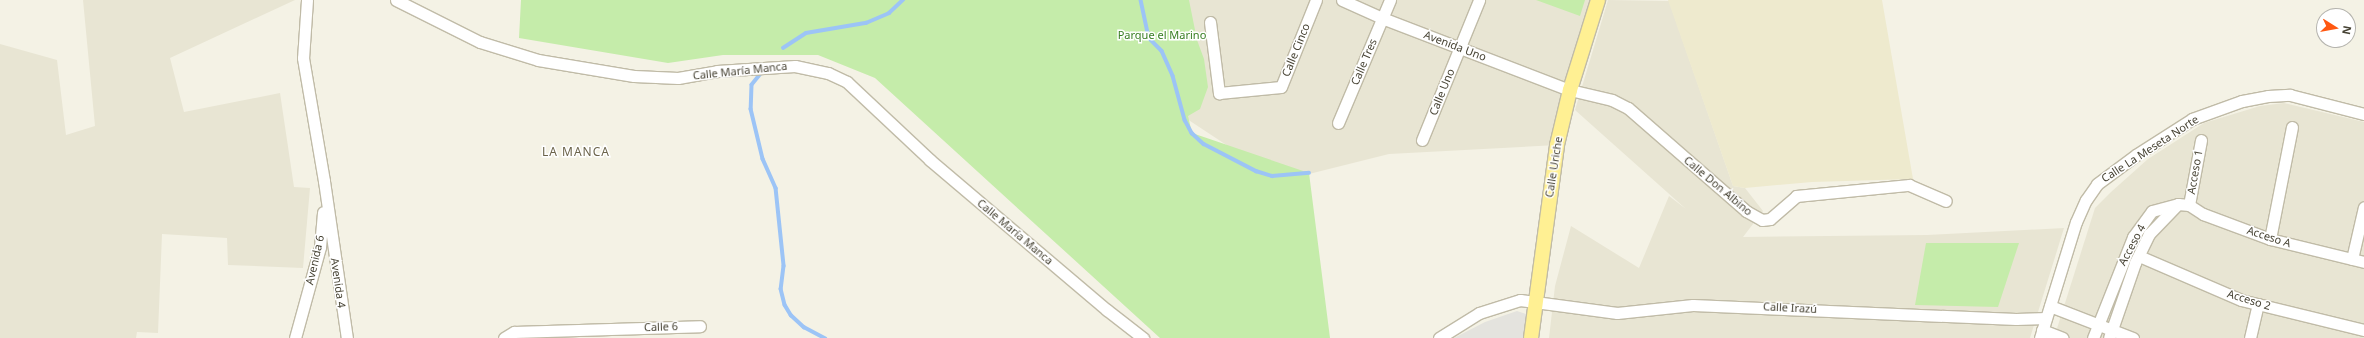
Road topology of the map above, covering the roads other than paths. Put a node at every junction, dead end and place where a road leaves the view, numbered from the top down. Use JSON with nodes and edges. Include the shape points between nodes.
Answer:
{"nodes":[{"id":1,"x":307,"y":0,"type":"edge"},
{"id":2,"x":396,"y":0,"type":"edge"},
{"id":3,"x":1316,"y":0,"type":"edge"},
{"id":4,"x":1342,"y":0,"type":"edge"},
{"id":5,"x":1390,"y":0,"type":"edge"},
{"id":6,"x":1479,"y":0,"type":"edge"},
{"id":7,"x":1598,"y":0,"type":"edge"},
{"id":8,"x":1382,"y":18,"type":"junction"},
{"id":9,"x":1210,"y":22,"type":"dead end"},
{"id":10,"x":1460,"y":48,"type":"junction"},
{"id":11,"x":1570,"y":90,"type":"junction"},
{"id":12,"x":2364,"y":114,"type":"edge"},
{"id":13,"x":1338,"y":123,"type":"dead end"},
{"id":14,"x":2292,"y":127,"type":"dead end"},
{"id":15,"x":1422,"y":140,"type":"dead end"},
{"id":16,"x":2201,"y":140,"type":"dead end"},
{"id":17,"x":324,"y":181,"type":"junction"},
{"id":18,"x":1946,"y":201,"type":"dead end"},
{"id":19,"x":2184,"y":204,"type":"junction"},
{"id":20,"x":2364,"y":207,"type":"edge"},
{"id":21,"x":2270,"y":239,"type":"junction"},
{"id":22,"x":2138,"y":256,"type":"junction"},
{"id":23,"x":2352,"y":259,"type":"junction"},
{"id":24,"x":316,"y":261,"type":"junction"},
{"id":25,"x":2364,"y":262,"type":"edge"},
{"id":26,"x":1535,"y":301,"type":"junction"},
{"id":27,"x":341,"y":304,"type":"junction"},
{"id":28,"x":2258,"y":304,"type":"junction"},
{"id":29,"x":2050,"y":306,"type":"junction"},
{"id":30,"x":2046,"y":318,"type":"junction"},
{"id":31,"x":2099,"y":324,"type":"junction"},
{"id":32,"x":700,"y":326,"type":"dead end"},
{"id":33,"x":2364,"y":330,"type":"edge"},
{"id":34,"x":2041,"y":334,"type":"edge"},
{"id":35,"x":2111,"y":334,"type":"edge"},
{"id":36,"x":295,"y":338,"type":"edge"},
{"id":37,"x":347,"y":338,"type":"edge"},
{"id":38,"x":504,"y":338,"type":"edge"},
{"id":39,"x":1143,"y":338,"type":"edge"},
{"id":40,"x":1439,"y":338,"type":"edge"},
{"id":41,"x":1531,"y":338,"type":"edge"},
{"id":42,"x":2063,"y":338,"type":"edge"},
{"id":43,"x":2093,"y":338,"type":"edge"},
{"id":44,"x":2133,"y":338,"type":"edge"},
{"id":45,"x":2250,"y":338,"type":"edge"}],
"edges":[{"from":1,"to":17,"type":"street","via":[[302,58]]},
{"from":2,"to":39,"type":"street","name":"Calle María Manca","via":[[480,42],[538,60],[634,76],[678,78],[717,71],[795,66],[828,73],[847,82],[936,165]]},
{"from":3,"to":9,"type":"street","name":"Calle Cinco","via":[[1281,87],[1219,93]]},
{"from":4,"to":8,"type":"street","name":"Avenida Uno"},
{"from":5,"to":8,"type":"street","name":"Calle Tres"},
{"from":6,"to":10,"type":"street","name":"Calle Uno"},
{"from":7,"to":11,"type":"main road","name":"Calle Uriche"},
{"from":8,"to":10,"type":"street","name":"Avenida Uno"},
{"from":8,"to":13,"type":"street","name":"Calle Tres"},
{"from":10,"to":11,"type":"street","name":"Avenida Uno"},
{"from":10,"to":15,"type":"street","name":"Calle Uno"},
{"from":11,"to":18,"type":"street","name":"Calle Don Albino","via":[[1612,100],[1628,108],[1746,211],[1762,220],[1770,218],[1796,196],[1909,185]]},
{"from":11,"to":26,"type":"main road","name":"Calle Uriche","via":[[1557,145]]},
{"from":12,"to":29,"type":"street","name":"Calle La Meseta Norte","via":[[2290,95],[2242,101],[2192,119],[2097,184],[2076,222]]},
{"from":14,"to":21,"type":"street"},
{"from":16,"to":19,"type":"street","name":"Acceso 1"},
{"from":17,"to":24,"type":"street","name":"Avenida 6","via":[[322,225]]},
{"from":17,"to":27,"type":"street","name":"Avenida 4"},
{"from":19,"to":21,"type":"street","name":"Acceso A","via":[[2203,214]]},
{"from":19,"to":22,"type":"street","name":"Acceso 4","via":[[2149,234]]},
{"from":19,"to":31,"type":"street","name":"Acceso 4","via":[[2152,211],[2133,237]]},
{"from":20,"to":23,"type":"street"},
{"from":21,"to":23,"type":"street","name":"Acceso A"},
{"from":22,"to":28,"type":"street","name":"Acceso 2","via":[[2241,300]]},
{"from":22,"to":35,"type":"street","name":"Acceso 4"},
{"from":23,"to":25,"type":"street","name":"Acceso A"},
{"from":24,"to":27,"type":"street","via":[[323,259],[329,263],[335,291]]},
{"from":24,"to":36,"type":"street","name":"Avenida 6"},
{"from":26,"to":30,"type":"street","name":"Calle Irazú","via":[[1616,313],[1693,305],[2016,319]]},
{"from":26,"to":40,"type":"street","via":[[1520,300],[1485,311],[1455,326]]},
{"from":26,"to":41,"type":"main road","name":"Calle Uriche"},
{"from":27,"to":37,"type":"street","name":"Avenida 4"},
{"from":28,"to":33,"type":"street","name":"Acceso 2"},
{"from":28,"to":45,"type":"street"},
{"from":29,"to":30,"type":"street","name":"Calle La Meseta Norte"},
{"from":29,"to":31,"type":"street"},
{"from":30,"to":34,"type":"street","name":"Calle La Meseta Norte"},
{"from":31,"to":35,"type":"street"},
{"from":31,"to":43,"type":"street","name":"Acceso 4"},
{"from":32,"to":38,"type":"street","name":"Calle 6","via":[[514,332]]},
{"from":34,"to":42,"type":"street"},
{"from":35,"to":44,"type":"street"}]}
